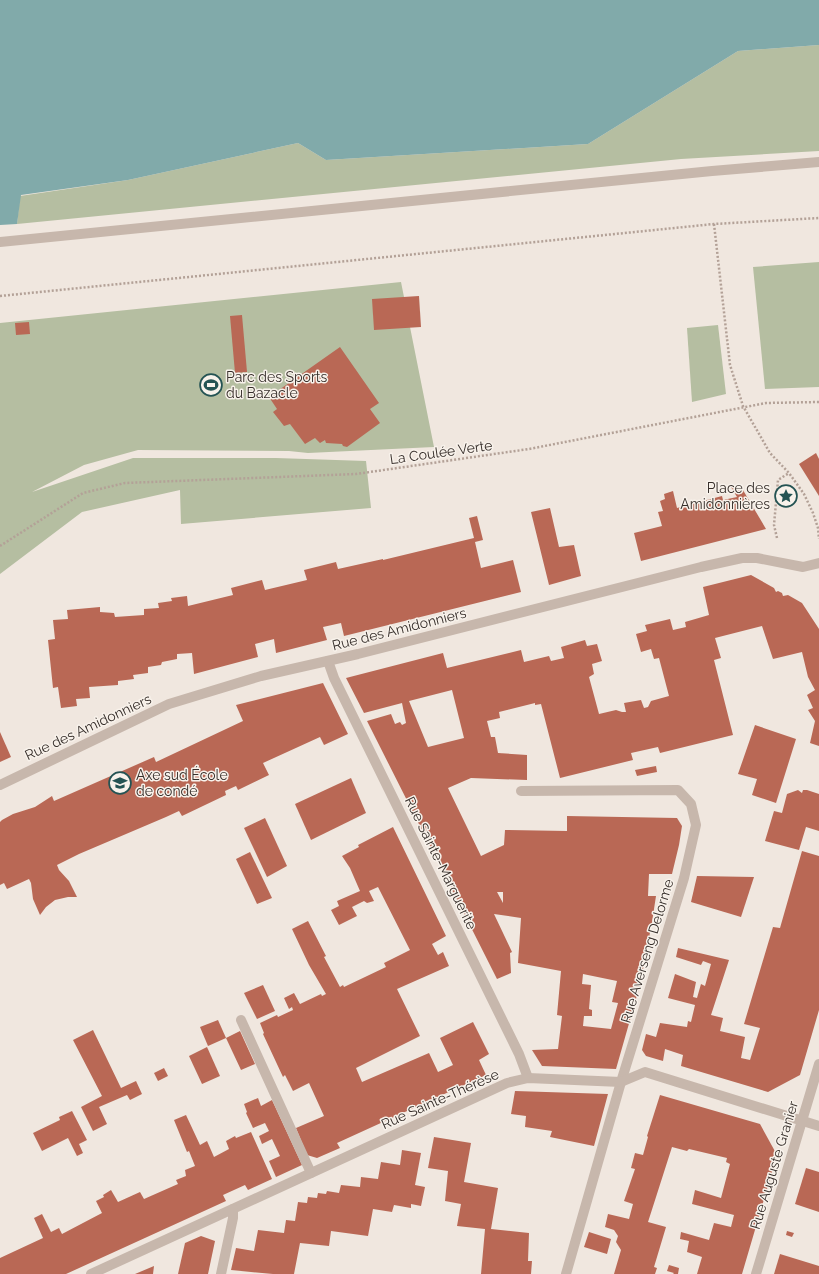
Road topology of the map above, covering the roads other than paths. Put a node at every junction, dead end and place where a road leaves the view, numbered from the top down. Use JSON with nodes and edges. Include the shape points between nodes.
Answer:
{"nodes":[{"id":1,"x":819,"y":162,"type":"edge"},
{"id":2,"x":0,"y":242,"type":"edge"},
{"id":3,"x":819,"y":563,"type":"edge"},
{"id":4,"x":328,"y":661,"type":"junction"},
{"id":5,"x":0,"y":785,"type":"edge"},
{"id":6,"x":521,"y":792,"type":"dead end"},
{"id":7,"x":241,"y":1020,"type":"dead end"},
{"id":8,"x":819,"y":1064,"type":"edge"},
{"id":9,"x":528,"y":1078,"type":"junction"},
{"id":10,"x":621,"y":1082,"type":"junction"},
{"id":11,"x":802,"y":1120,"type":"junction"},
{"id":12,"x":819,"y":1126,"type":"edge"},
{"id":13,"x":311,"y":1174,"type":"junction"},
{"id":14,"x":233,"y":1209,"type":"junction"},
{"id":15,"x":91,"y":1274,"type":"edge"},
{"id":16,"x":221,"y":1274,"type":"edge"},
{"id":17,"x":566,"y":1274,"type":"edge"},
{"id":18,"x":756,"y":1274,"type":"edge"}],
"edges":[{"from":1,"to":2,"type":"street"},
{"from":3,"to":4,"type":"street","name":"Rue des Amidonniers","via":[[803,567],[757,558],[742,558]]},
{"from":4,"to":5,"type":"street","name":"Rue des Amidonniers","via":[[261,676],[169,704]]},
{"from":4,"to":9,"type":"street","name":"Rue Sainte-Marguerite","via":[[519,1054]]},
{"from":6,"to":10,"type":"street","name":"Rue Averseng Delorme","via":[[678,790],[691,804],[696,825],[684,878]]},
{"from":7,"to":13,"type":"street"},
{"from":8,"to":11,"type":"street","name":"Rue Auguste Granier"},
{"from":9,"to":10,"type":"street","name":"Rue Sainte-Thérèse"},
{"from":9,"to":13,"type":"street","name":"Rue Sainte-Thérèse","via":[[507,1083]]},
{"from":10,"to":11,"type":"street","name":"Rue Sainte-Thérèse","via":[[645,1072]]},
{"from":10,"to":17,"type":"street","name":"Rue Averseng Delorme"},
{"from":11,"to":12,"type":"street","name":"Rue Sainte-Thérèse"},
{"from":11,"to":18,"type":"street","name":"Rue Auguste Granier"},
{"from":13,"to":14,"type":"street","name":"Rue Sainte-Thérèse"},
{"from":14,"to":15,"type":"street","name":"Rue Sainte-Thérèse"},
{"from":14,"to":16,"type":"street"}]}
